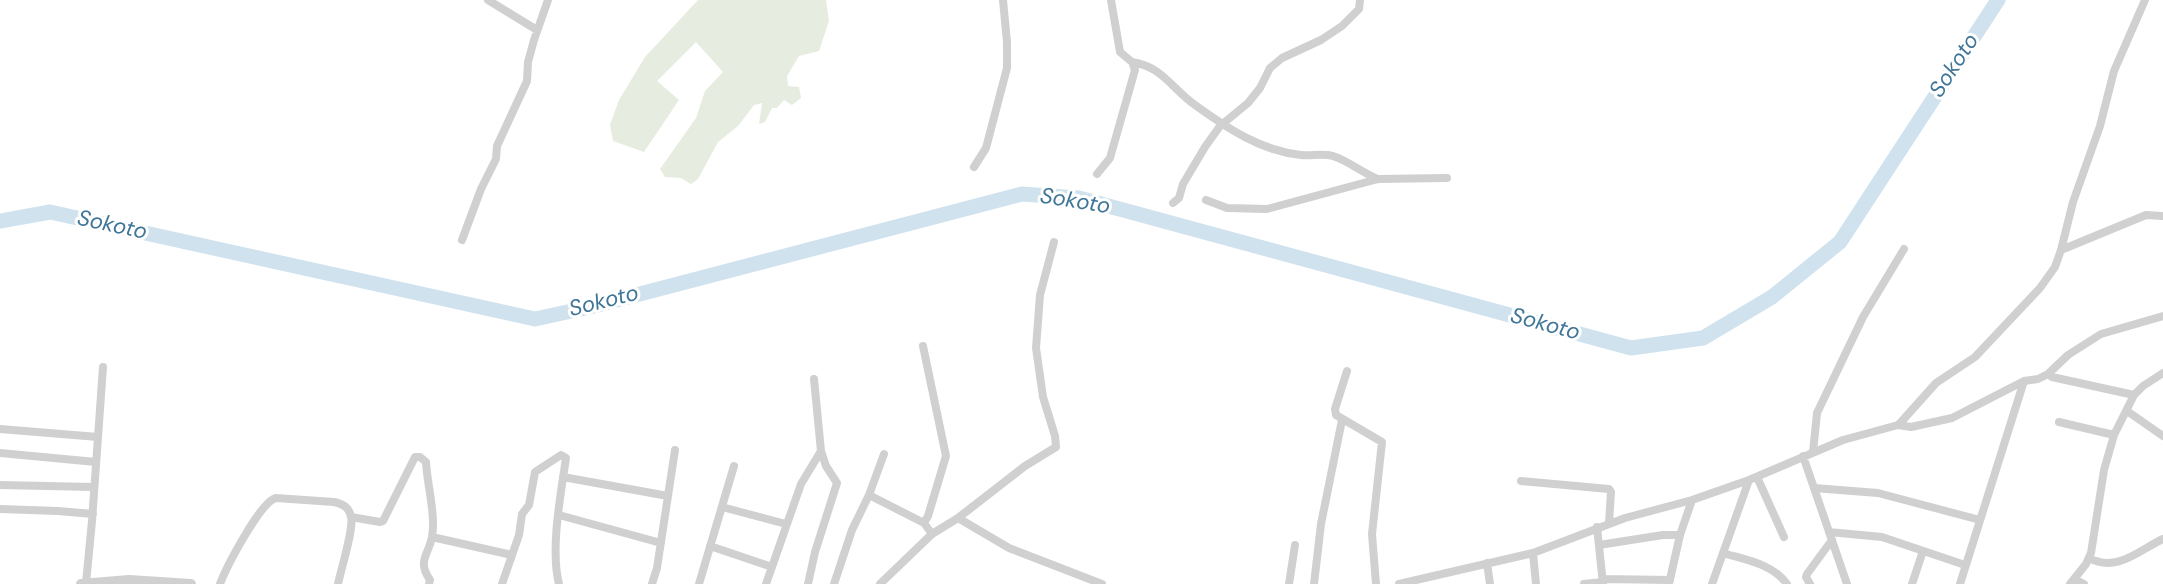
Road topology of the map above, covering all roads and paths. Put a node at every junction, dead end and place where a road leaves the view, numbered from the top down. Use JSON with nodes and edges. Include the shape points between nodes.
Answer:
{"nodes":[{"id":1,"x":488,"y":0,"type":"edge"},
{"id":2,"x":548,"y":0,"type":"edge"},
{"id":3,"x":1003,"y":0,"type":"edge"},
{"id":4,"x":1111,"y":0,"type":"edge"},
{"id":5,"x":1360,"y":0,"type":"edge"},
{"id":6,"x":2145,"y":0,"type":"edge"},
{"id":7,"x":537,"y":30,"type":"junction"},
{"id":8,"x":1132,"y":62,"type":"junction"},
{"id":9,"x":1223,"y":123,"type":"junction"},
{"id":10,"x":974,"y":167,"type":"dead end"},
{"id":11,"x":1097,"y":174,"type":"dead end"},
{"id":12,"x":1447,"y":178,"type":"dead end"},
{"id":13,"x":1378,"y":179,"type":"junction"},
{"id":14,"x":1206,"y":200,"type":"dead end"},
{"id":15,"x":1173,"y":203,"type":"dead end"},
{"id":16,"x":2163,"y":216,"type":"edge"},
{"id":17,"x":462,"y":240,"type":"dead end"},
{"id":18,"x":1054,"y":242,"type":"dead end"},
{"id":19,"x":1904,"y":249,"type":"dead end"},
{"id":20,"x":2061,"y":250,"type":"junction"},
{"id":21,"x":2163,"y":316,"type":"edge"},
{"id":22,"x":922,"y":346,"type":"dead end"},
{"id":23,"x":103,"y":367,"type":"dead end"},
{"id":24,"x":1347,"y":371,"type":"dead end"},
{"id":25,"x":2163,"y":373,"type":"edge"},
{"id":26,"x":2048,"y":374,"type":"junction"},
{"id":27,"x":814,"y":379,"type":"dead end"},
{"id":28,"x":2024,"y":381,"type":"junction"},
{"id":29,"x":2134,"y":395,"type":"junction"},
{"id":30,"x":2127,"y":411,"type":"junction"},
{"id":31,"x":1342,"y":420,"type":"junction"},
{"id":32,"x":2059,"y":422,"type":"dead end"},
{"id":33,"x":1898,"y":425,"type":"junction"},
{"id":34,"x":0,"y":429,"type":"edge"},
{"id":35,"x":2114,"y":435,"type":"junction"},
{"id":36,"x":2163,"y":436,"type":"edge"},
{"id":37,"x":98,"y":437,"type":"junction"},
{"id":38,"x":675,"y":450,"type":"dead end"},
{"id":39,"x":820,"y":451,"type":"junction"},
{"id":40,"x":1813,"y":452,"type":"junction"},
{"id":41,"x":0,"y":453,"type":"edge"},
{"id":42,"x":884,"y":454,"type":"dead end"},
{"id":43,"x":1803,"y":456,"type":"junction"},
{"id":44,"x":96,"y":462,"type":"junction"},
{"id":45,"x":734,"y":466,"type":"dead end"},
{"id":46,"x":563,"y":477,"type":"junction"},
{"id":47,"x":1753,"y":478,"type":"junction"},
{"id":48,"x":1521,"y":481,"type":"dead end"},
{"id":49,"x":0,"y":485,"type":"edge"},
{"id":50,"x":94,"y":488,"type":"junction"},
{"id":51,"x":1814,"y":488,"type":"junction"},
{"id":52,"x":869,"y":495,"type":"junction"},
{"id":53,"x":668,"y":496,"type":"junction"},
{"id":54,"x":1692,"y":500,"type":"junction"},
{"id":55,"x":722,"y":507,"type":"junction"},
{"id":56,"x":0,"y":509,"type":"edge"},
{"id":57,"x":93,"y":514,"type":"junction"},
{"id":58,"x":559,"y":515,"type":"junction"},
{"id":59,"x":351,"y":517,"type":"junction"},
{"id":60,"x":958,"y":518,"type":"junction"},
{"id":61,"x":1980,"y":520,"type":"junction"},
{"id":62,"x":924,"y":523,"type":"junction"},
{"id":63,"x":1608,"y":523,"type":"junction"},
{"id":64,"x":786,"y":524,"type":"junction"},
{"id":65,"x":1597,"y":528,"type":"junction"},
{"id":66,"x":932,"y":534,"type":"junction"},
{"id":67,"x":1680,"y":535,"type":"junction"},
{"id":68,"x":1830,"y":536,"type":"junction"},
{"id":69,"x":432,"y":537,"type":"junction"},
{"id":70,"x":1784,"y":537,"type":"dead end"},
{"id":71,"x":2163,"y":539,"type":"edge"},
{"id":72,"x":661,"y":543,"type":"junction"},
{"id":73,"x":1295,"y":545,"type":"dead end"},
{"id":74,"x":1599,"y":545,"type":"junction"},
{"id":75,"x":710,"y":546,"type":"junction"},
{"id":76,"x":1923,"y":551,"type":"junction"},
{"id":77,"x":1533,"y":553,"type":"junction"},
{"id":78,"x":1723,"y":553,"type":"junction"},
{"id":79,"x":512,"y":555,"type":"junction"},
{"id":80,"x":2089,"y":558,"type":"junction"},
{"id":81,"x":1487,"y":563,"type":"junction"},
{"id":82,"x":1965,"y":565,"type":"junction"},
{"id":83,"x":772,"y":567,"type":"junction"},
{"id":84,"x":1430,"y":580,"type":"edge"},
{"id":85,"x":2072,"y":581,"type":"edge"},
{"id":86,"x":1603,"y":582,"type":"edge"},
{"id":87,"x":1670,"y":582,"type":"edge"},
{"id":88,"x":84,"y":584,"type":"edge"},
{"id":89,"x":191,"y":584,"type":"edge"},
{"id":90,"x":220,"y":584,"type":"edge"},
{"id":91,"x":339,"y":584,"type":"edge"},
{"id":92,"x":429,"y":584,"type":"edge"},
{"id":93,"x":502,"y":584,"type":"edge"},
{"id":94,"x":559,"y":584,"type":"edge"},
{"id":95,"x":652,"y":584,"type":"edge"},
{"id":96,"x":699,"y":584,"type":"edge"},
{"id":97,"x":766,"y":584,"type":"edge"},
{"id":98,"x":808,"y":584,"type":"edge"},
{"id":99,"x":834,"y":584,"type":"edge"},
{"id":100,"x":880,"y":584,"type":"edge"},
{"id":101,"x":1102,"y":584,"type":"edge"},
{"id":102,"x":1289,"y":584,"type":"edge"},
{"id":103,"x":1314,"y":584,"type":"edge"},
{"id":104,"x":1376,"y":584,"type":"edge"},
{"id":105,"x":1399,"y":584,"type":"edge"},
{"id":106,"x":1490,"y":584,"type":"edge"},
{"id":107,"x":1536,"y":584,"type":"edge"},
{"id":108,"x":1584,"y":584,"type":"edge"},
{"id":109,"x":1712,"y":584,"type":"edge"},
{"id":110,"x":1787,"y":584,"type":"edge"},
{"id":111,"x":1810,"y":584,"type":"edge"},
{"id":112,"x":1847,"y":584,"type":"edge"},
{"id":113,"x":1912,"y":584,"type":"edge"},
{"id":114,"x":1960,"y":584,"type":"edge"},
{"id":115,"x":2084,"y":584,"type":"edge"}],
"edges":[{"from":1,"to":7,"type":"street"},
{"from":2,"to":7,"type":"street"},
{"from":3,"to":10,"type":"street","via":[[1007,69],[986,148]]},
{"from":4,"to":8,"type":"street","via":[[1119,52]]},
{"from":5,"to":9,"type":"street","via":[[1359,9],[1342,26],[1270,68],[1254,96]]},
{"from":6,"to":20,"type":"street","via":[[2114,71]]},
{"from":7,"to":17,"type":"street","via":[[527,81],[497,146],[496,159]]},
{"from":8,"to":9,"type":"street","via":[[1156,69],[1196,106]]},
{"from":8,"to":11,"type":"street","via":[[1135,70],[1110,158]]},
{"from":9,"to":13,"type":"street","via":[[1241,136],[1275,150],[1334,156]]},
{"from":9,"to":15,"type":"street"},
{"from":12,"to":13,"type":"street"},
{"from":13,"to":14,"type":"street","via":[[1267,209],[1227,208]]},
{"from":16,"to":20,"type":"street","via":[[2146,215]]},
{"from":18,"to":60,"type":"street","via":[[1041,295],[1036,348],[1056,447]]},
{"from":19,"to":40,"type":"street","via":[[1863,317],[1817,413]]},
{"from":20,"to":33,"type":"street","via":[[2048,278],[2018,312],[1975,357],[1936,383]]},
{"from":21,"to":26,"type":"street","via":[[2101,334],[2068,355]]},
{"from":22,"to":62,"type":"street","via":[[946,456]]},
{"from":23,"to":37,"type":"street"},
{"from":24,"to":31,"type":"street","via":[[1335,409]]},
{"from":25,"to":29,"type":"street"},
{"from":26,"to":28,"type":"street"},
{"from":26,"to":29,"type":"street"},
{"from":27,"to":39,"type":"street"},
{"from":28,"to":33,"type":"street","via":[[1952,418],[1911,427]]},
{"from":28,"to":61,"type":"street"},
{"from":29,"to":30,"type":"street"},
{"from":30,"to":35,"type":"street"},
{"from":30,"to":36,"type":"street"},
{"from":31,"to":103,"type":"street","via":[[1321,524]]},
{"from":31,"to":104,"type":"street","via":[[1382,442],[1372,534]]},
{"from":32,"to":35,"type":"street"},
{"from":33,"to":40,"type":"street"},
{"from":34,"to":37,"type":"street"},
{"from":35,"to":80,"type":"street"},
{"from":37,"to":44,"type":"street"},
{"from":38,"to":53,"type":"street"},
{"from":39,"to":64,"type":"street","via":[[801,484]]},
{"from":39,"to":98,"type":"street","via":[[837,483]]},
{"from":40,"to":43,"type":"street"},
{"from":41,"to":44,"type":"street"},
{"from":42,"to":52,"type":"street"},
{"from":43,"to":47,"type":"street"},
{"from":43,"to":51,"type":"street"},
{"from":44,"to":50,"type":"street"},
{"from":45,"to":55,"type":"street"},
{"from":46,"to":53,"type":"street"},
{"from":46,"to":58,"type":"street"},
{"from":46,"to":79,"type":"street","via":[[566,458],[561,455],[536,471]]},
{"from":47,"to":54,"type":"street"},
{"from":47,"to":70,"type":"street"},
{"from":47,"to":78,"type":"street"},
{"from":48,"to":63,"type":"street","via":[[1609,489]]},
{"from":49,"to":50,"type":"street"},
{"from":50,"to":57,"type":"street"},
{"from":51,"to":61,"type":"street","via":[[1878,493]]},
{"from":51,"to":68,"type":"street"},
{"from":52,"to":62,"type":"street"},
{"from":52,"to":99,"type":"street","via":[[852,530]]},
{"from":53,"to":72,"type":"street"},
{"from":54,"to":63,"type":"street"},
{"from":54,"to":67,"type":"street"},
{"from":55,"to":64,"type":"street"},
{"from":55,"to":75,"type":"street"},
{"from":56,"to":57,"type":"street"},
{"from":57,"to":88,"type":"street"},
{"from":58,"to":72,"type":"street"},
{"from":58,"to":94,"type":"street"},
{"from":59,"to":69,"type":"street","via":[[383,521],[415,457],[420,457],[426,462]]},
{"from":59,"to":90,"type":"street","via":[[344,504],[271,500],[243,539]]},
{"from":59,"to":91,"type":"street"},
{"from":60,"to":66,"type":"street"},
{"from":60,"to":101,"type":"street","via":[[1009,548]]},
{"from":61,"to":82,"type":"street"},
{"from":62,"to":66,"type":"street"},
{"from":63,"to":65,"type":"street"},
{"from":64,"to":83,"type":"street"},
{"from":65,"to":74,"type":"street"},
{"from":65,"to":77,"type":"street"},
{"from":66,"to":100,"type":"street"},
{"from":67,"to":74,"type":"street"},
{"from":67,"to":87,"type":"street"},
{"from":68,"to":76,"type":"street","via":[[1882,537]]},
{"from":68,"to":111,"type":"street","via":[[1807,574]]},
{"from":68,"to":112,"type":"street"},
{"from":69,"to":79,"type":"street"},
{"from":69,"to":92,"type":"street","via":[[423,564]]},
{"from":71,"to":80,"type":"street","via":[[2123,562],[2100,563]]},
{"from":72,"to":95,"type":"street"},
{"from":73,"to":102,"type":"street"},
{"from":74,"to":86,"type":"street"},
{"from":75,"to":83,"type":"street"},
{"from":75,"to":96,"type":"street"},
{"from":76,"to":82,"type":"street"},
{"from":76,"to":113,"type":"street"},
{"from":77,"to":81,"type":"street"},
{"from":77,"to":107,"type":"street"},
{"from":78,"to":109,"type":"street"},
{"from":78,"to":110,"type":"street","via":[[1766,567]]},
{"from":79,"to":93,"type":"street"},
{"from":80,"to":85,"type":"street"},
{"from":81,"to":84,"type":"street"},
{"from":81,"to":106,"type":"street"},
{"from":82,"to":114,"type":"street"},
{"from":83,"to":97,"type":"street"},
{"from":84,"to":105,"type":"street"},
{"from":85,"to":115,"type":"street"},
{"from":86,"to":87,"type":"street"},
{"from":86,"to":108,"type":"street"},
{"from":88,"to":89,"type":"street","via":[[129,580]]}]}
